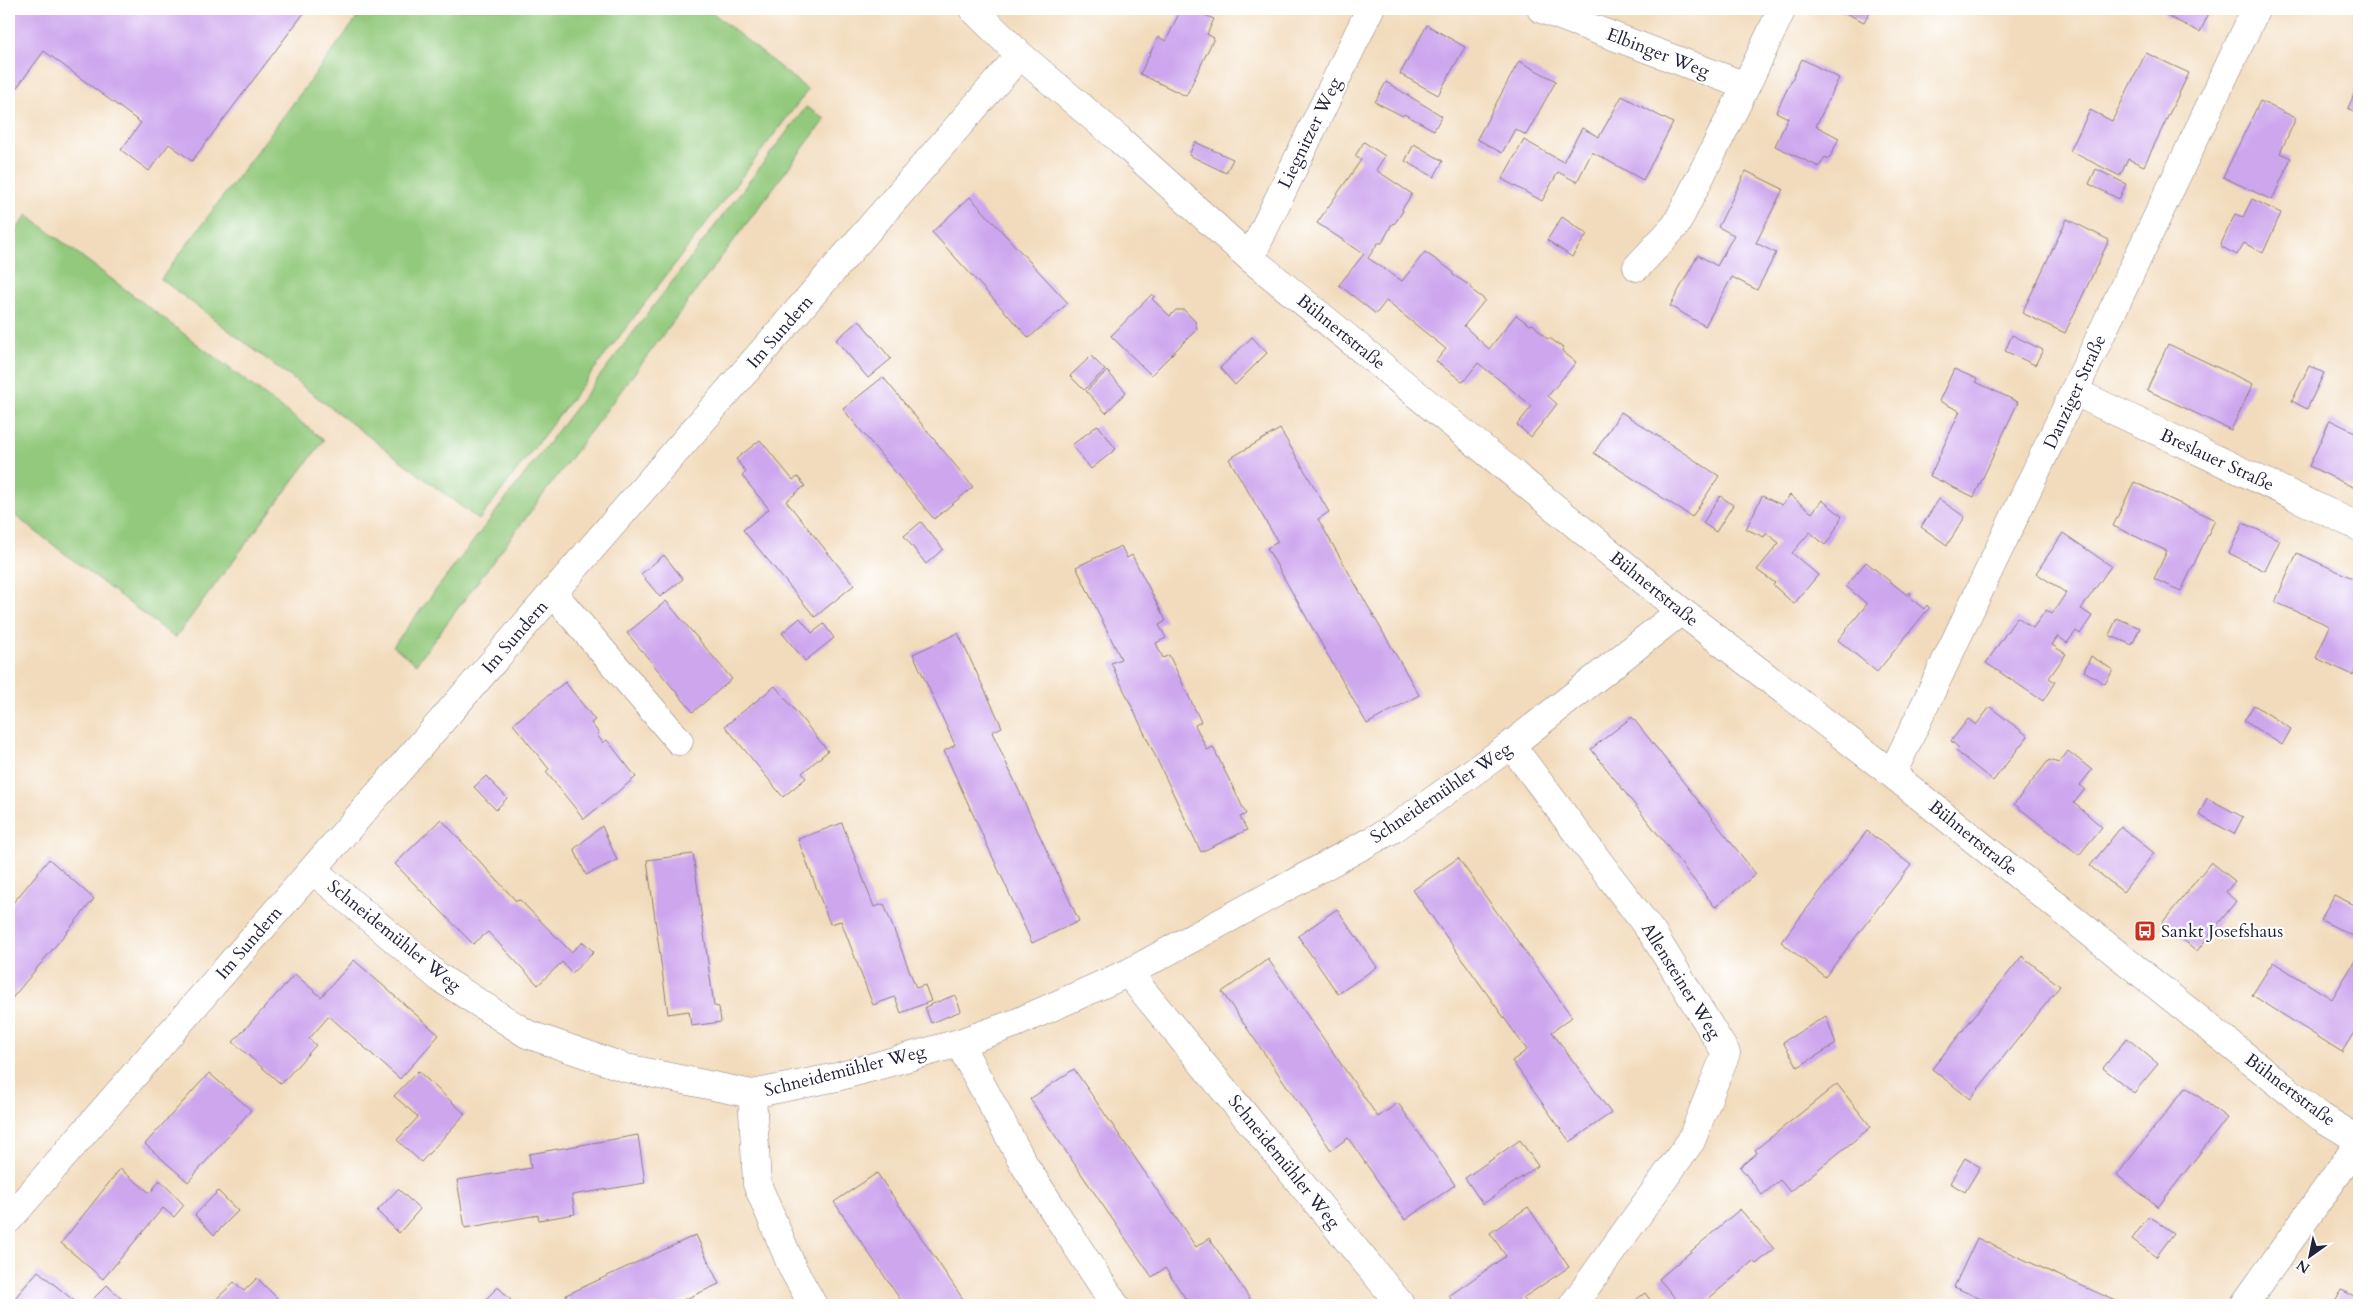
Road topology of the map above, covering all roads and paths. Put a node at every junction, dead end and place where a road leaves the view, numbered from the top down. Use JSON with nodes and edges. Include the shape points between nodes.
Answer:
{"nodes":[{"id":1,"x":1370,"y":9,"type":"edge"},
{"id":2,"x":1541,"y":9,"type":"edge"},
{"id":3,"x":1782,"y":9,"type":"edge"},
{"id":4,"x":2256,"y":9,"type":"edge"},
{"id":5,"x":978,"y":11,"type":"edge"},
{"id":6,"x":1020,"y":55,"type":"junction"},
{"id":7,"x":1746,"y":86,"type":"junction"},
{"id":8,"x":1250,"y":258,"type":"junction"},
{"id":9,"x":1637,"y":267,"type":"dead end"},
{"id":10,"x":2075,"y":392,"type":"junction"},
{"id":11,"x":2359,"y":527,"type":"edge"},
{"id":12,"x":553,"y":593,"type":"junction"},
{"id":13,"x":1681,"y":611,"type":"junction"},
{"id":14,"x":679,"y":741,"type":"dead end"},
{"id":15,"x":1511,"y":745,"type":"junction"},
{"id":16,"x":1892,"y":774,"type":"junction"},
{"id":17,"x":313,"y":870,"type":"junction"},
{"id":18,"x":1128,"y":973,"type":"junction"},
{"id":19,"x":959,"y":1043,"type":"junction"},
{"id":20,"x":752,"y":1094,"type":"junction"},
{"id":21,"x":2359,"y":1141,"type":"edge"},
{"id":22,"x":9,"y":1219,"type":"edge"},
{"id":23,"x":1104,"y":1301,"type":"edge"},
{"id":24,"x":813,"y":1305,"type":"edge"},
{"id":25,"x":1401,"y":1305,"type":"edge"},
{"id":26,"x":1573,"y":1305,"type":"edge"},
{"id":27,"x":2244,"y":1305,"type":"edge"}],
"edges":[{"from":1,"to":8,"type":"street","name":"Liegnitzer Weg"},
{"from":2,"to":7,"type":"street","name":"Elbinger Weg"},
{"from":3,"to":7,"type":"street"},
{"from":4,"to":10,"type":"street","name":"Danziger Straße"},
{"from":5,"to":6,"type":"street","name":"Bühnertstraße"},
{"from":6,"to":8,"type":"street","name":"Bühnertstraße"},
{"from":6,"to":12,"type":"street","name":"Im Sundern"},
{"from":7,"to":9,"type":"street","via":[[1676,225]]},
{"from":8,"to":13,"type":"street","name":"Bühnertstraße"},
{"from":10,"to":11,"type":"street","name":"Breslauer Straße"},
{"from":10,"to":16,"type":"street","name":"Danziger Straße"},
{"from":12,"to":14,"type":"street"},
{"from":12,"to":17,"type":"street","name":"Im Sundern"},
{"from":13,"to":15,"type":"street","name":"Schneidemühler Weg"},
{"from":13,"to":16,"type":"street","name":"Bühnertstraße"},
{"from":15,"to":18,"type":"street","name":"Schneidemühler Weg","via":[[1393,830]]},
{"from":15,"to":26,"type":"street","name":"Allensteiner Weg","via":[[1654,934],[1726,1053],[1692,1141]]},
{"from":16,"to":21,"type":"street","name":"Bühnertstraße","via":[[2321,1117]]},
{"from":17,"to":20,"type":"street","name":"Schneidemühler Weg","via":[[440,978],[527,1034],[626,1068]]},
{"from":17,"to":22,"type":"street","name":"Im Sundern"},
{"from":18,"to":19,"type":"street","name":"Schneidemühler Weg","via":[[1016,1023]]},
{"from":18,"to":25,"type":"street","name":"Schneidemühler Weg"},
{"from":19,"to":20,"type":"street","name":"Schneidemühler Weg","via":[[837,1077]]},
{"from":19,"to":23,"type":"street","via":[[1025,1166]]},
{"from":20,"to":24,"type":"street","via":[[757,1184],[793,1269]]},
{"from":21,"to":27,"type":"street"}]}
